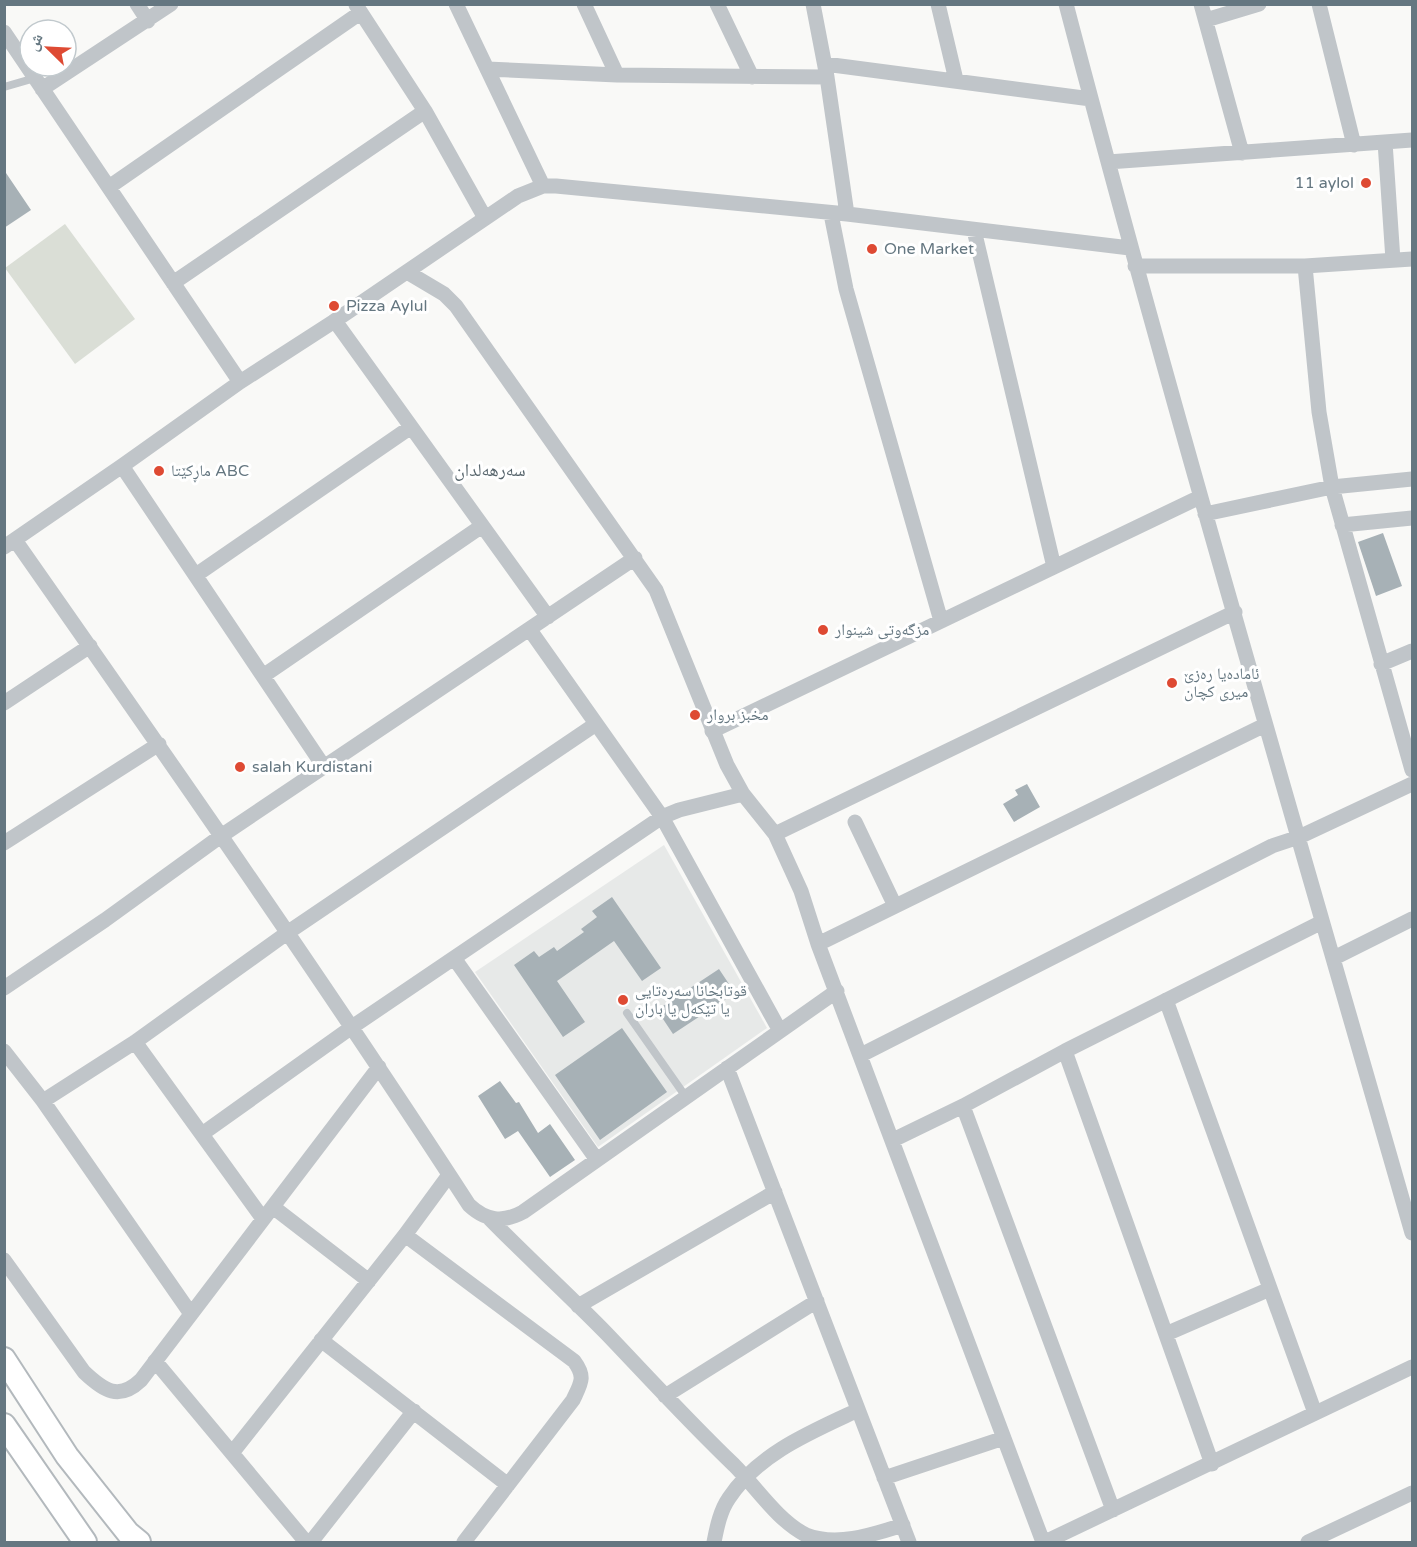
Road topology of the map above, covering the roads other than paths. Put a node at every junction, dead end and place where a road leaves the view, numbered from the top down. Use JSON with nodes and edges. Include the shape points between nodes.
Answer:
{"nodes":[{"id":1,"x":137,"y":4,"type":"edge"},
{"id":2,"x":171,"y":4,"type":"edge"},
{"id":3,"x":456,"y":4,"type":"edge"},
{"id":4,"x":584,"y":4,"type":"edge"},
{"id":5,"x":717,"y":4,"type":"edge"},
{"id":6,"x":813,"y":4,"type":"edge"},
{"id":7,"x":938,"y":4,"type":"edge"},
{"id":8,"x":1066,"y":4,"type":"edge"},
{"id":9,"x":1259,"y":4,"type":"edge"},
{"id":10,"x":1319,"y":4,"type":"edge"},
{"id":11,"x":358,"y":9,"type":"edge"},
{"id":12,"x":1203,"y":12,"type":"edge"},
{"id":13,"x":148,"y":21,"type":"junction"},
{"id":14,"x":4,"y":33,"type":"edge"},
{"id":15,"x":487,"y":69,"type":"junction"},
{"id":16,"x":826,"y":70,"type":"junction"},
{"id":17,"x":617,"y":75,"type":"junction"},
{"id":18,"x":752,"y":77,"type":"junction"},
{"id":19,"x":956,"y":80,"type":"junction"},
{"id":20,"x":38,"y":84,"type":"junction"},
{"id":21,"x":4,"y":87,"type":"edge"},
{"id":22,"x":1091,"y":99,"type":"junction"},
{"id":23,"x":426,"y":111,"type":"junction"},
{"id":24,"x":1413,"y":140,"type":"edge"},
{"id":25,"x":1385,"y":142,"type":"junction"},
{"id":26,"x":1354,"y":145,"type":"junction"},
{"id":27,"x":1242,"y":153,"type":"junction"},
{"id":28,"x":1108,"y":162,"type":"junction"},
{"id":29,"x":543,"y":186,"type":"junction"},
{"id":30,"x":110,"y":187,"type":"junction"},
{"id":31,"x":831,"y":214,"type":"junction"},
{"id":32,"x":847,"y":214,"type":"junction"},
{"id":33,"x":485,"y":218,"type":"junction"},
{"id":34,"x":974,"y":230,"type":"junction"},
{"id":35,"x":1130,"y":248,"type":"junction"},
{"id":36,"x":1393,"y":260,"type":"junction"},
{"id":37,"x":1412,"y":260,"type":"edge"},
{"id":38,"x":1135,"y":266,"type":"junction"},
{"id":39,"x":1305,"y":266,"type":"junction"},
{"id":40,"x":407,"y":272,"type":"junction"},
{"id":41,"x":172,"y":283,"type":"junction"},
{"id":42,"x":335,"y":321,"type":"junction"},
{"id":43,"x":240,"y":382,"type":"junction"},
{"id":44,"x":411,"y":427,"type":"junction"},
{"id":45,"x":122,"y":466,"type":"junction"},
{"id":46,"x":1413,"y":479,"type":"edge"},
{"id":47,"x":1332,"y":487,"type":"junction"},
{"id":48,"x":1200,"y":497,"type":"junction"},
{"id":49,"x":1205,"y":514,"type":"junction"},
{"id":50,"x":1413,"y":518,"type":"edge"},
{"id":51,"x":1342,"y":525,"type":"junction"},
{"id":52,"x":482,"y":526,"type":"junction"},
{"id":53,"x":10,"y":543,"type":"edge"},
{"id":54,"x":635,"y":558,"type":"junction"},
{"id":55,"x":1054,"y":567,"type":"junction"},
{"id":56,"x":196,"y":575,"type":"junction"},
{"id":57,"x":1235,"y":612,"type":"junction"},
{"id":58,"x":548,"y":617,"type":"junction"},
{"id":59,"x":941,"y":621,"type":"junction"},
{"id":60,"x":530,"y":630,"type":"junction"},
{"id":61,"x":90,"y":646,"type":"junction"},
{"id":62,"x":1413,"y":651,"type":"edge"},
{"id":63,"x":1381,"y":664,"type":"junction"},
{"id":64,"x":264,"y":676,"type":"junction"},
{"id":65,"x":4,"y":703,"type":"edge"},
{"id":66,"x":596,"y":724,"type":"junction"},
{"id":67,"x":1265,"y":725,"type":"junction"},
{"id":68,"x":712,"y":731,"type":"junction"},
{"id":69,"x":159,"y":744,"type":"junction"},
{"id":70,"x":324,"y":767,"type":"junction"},
{"id":71,"x":1413,"y":770,"type":"edge"},
{"id":72,"x":1413,"y":784,"type":"edge"},
{"id":73,"x":743,"y":794,"type":"junction"},
{"id":74,"x":662,"y":817,"type":"junction"},
{"id":75,"x":855,"y":822,"type":"dead end"},
{"id":76,"x":775,"y":834,"type":"junction"},
{"id":77,"x":221,"y":836,"type":"junction"},
{"id":78,"x":1299,"y":837,"type":"junction"},
{"id":79,"x":4,"y":843,"type":"edge"},
{"id":80,"x":895,"y":906,"type":"junction"},
{"id":81,"x":1413,"y":919,"type":"edge"},
{"id":82,"x":1322,"y":922,"type":"junction"},
{"id":83,"x":287,"y":933,"type":"junction"},
{"id":84,"x":818,"y":944,"type":"junction"},
{"id":85,"x":454,"y":958,"type":"junction"},
{"id":86,"x":1334,"y":958,"type":"junction"},
{"id":87,"x":4,"y":988,"type":"edge"},
{"id":88,"x":837,"y":991,"type":"junction"},
{"id":89,"x":1166,"y":1000,"type":"junction"},
{"id":90,"x":627,"y":1013,"type":"dead end"},
{"id":91,"x":352,"y":1027,"type":"junction"},
{"id":92,"x":780,"y":1031,"type":"junction"},
{"id":93,"x":135,"y":1042,"type":"junction"},
{"id":94,"x":4,"y":1051,"type":"edge"},
{"id":95,"x":1065,"y":1051,"type":"junction"},
{"id":96,"x":861,"y":1055,"type":"junction"},
{"id":97,"x":379,"y":1067,"type":"junction"},
{"id":98,"x":727,"y":1068,"type":"junction"},
{"id":99,"x":686,"y":1097,"type":"junction"},
{"id":100,"x":43,"y":1101,"type":"junction"},
{"id":101,"x":963,"y":1106,"type":"junction"},
{"id":102,"x":202,"y":1134,"type":"junction"},
{"id":103,"x":893,"y":1140,"type":"junction"},
{"id":104,"x":597,"y":1160,"type":"junction"},
{"id":105,"x":450,"y":1175,"type":"junction"},
{"id":106,"x":775,"y":1192,"type":"junction"},
{"id":107,"x":268,"y":1213,"type":"junction"},
{"id":108,"x":490,"y":1219,"type":"junction"},
{"id":109,"x":1413,"y":1233,"type":"edge"},
{"id":110,"x":405,"y":1235,"type":"junction"},
{"id":111,"x":4,"y":1260,"type":"edge"},
{"id":112,"x":369,"y":1281,"type":"junction"},
{"id":113,"x":1270,"y":1289,"type":"junction"},
{"id":114,"x":816,"y":1300,"type":"junction"},
{"id":115,"x":578,"y":1306,"type":"junction"},
{"id":116,"x":191,"y":1314,"type":"junction"},
{"id":117,"x":1166,"y":1334,"type":"junction"},
{"id":118,"x":321,"y":1340,"type":"junction"},
{"id":119,"x":4,"y":1359,"type":"edge"},
{"id":120,"x":155,"y":1361,"type":"junction"},
{"id":121,"x":1413,"y":1367,"type":"edge"},
{"id":122,"x":665,"y":1396,"type":"junction"},
{"id":123,"x":858,"y":1410,"type":"junction"},
{"id":124,"x":414,"y":1411,"type":"junction"},
{"id":125,"x":1315,"y":1413,"type":"junction"},
{"id":126,"x":4,"y":1425,"type":"edge"},
{"id":127,"x":1004,"y":1438,"type":"junction"},
{"id":128,"x":232,"y":1453,"type":"junction"},
{"id":129,"x":1212,"y":1464,"type":"junction"},
{"id":130,"x":746,"y":1477,"type":"junction"},
{"id":131,"x":884,"y":1478,"type":"junction"},
{"id":132,"x":508,"y":1485,"type":"junction"},
{"id":133,"x":1413,"y":1493,"type":"edge"},
{"id":134,"x":1113,"y":1510,"type":"junction"},
{"id":135,"x":903,"y":1525,"type":"junction"},
{"id":136,"x":85,"y":1542,"type":"edge"},
{"id":137,"x":139,"y":1542,"type":"edge"},
{"id":138,"x":309,"y":1542,"type":"edge"},
{"id":139,"x":464,"y":1542,"type":"edge"},
{"id":140,"x":714,"y":1542,"type":"edge"},
{"id":141,"x":909,"y":1542,"type":"edge"},
{"id":142,"x":1044,"y":1542,"type":"edge"},
{"id":143,"x":1308,"y":1542,"type":"edge"}],
"edges":[{"from":1,"to":13,"type":"street"},
{"from":2,"to":13,"type":"street"},
{"from":3,"to":15,"type":"street"},
{"from":4,"to":17,"type":"street"},
{"from":5,"to":18,"type":"street"},
{"from":6,"to":16,"type":"street"},
{"from":7,"to":19,"type":"street"},
{"from":8,"to":22,"type":"street"},
{"from":9,"to":12,"type":"street"},
{"from":10,"to":26,"type":"street"},
{"from":11,"to":23,"type":"street"},
{"from":11,"to":30,"type":"street"},
{"from":12,"to":27,"type":"street"},
{"from":13,"to":20,"type":"street"},
{"from":14,"to":20,"type":"street"},
{"from":15,"to":17,"type":"street"},
{"from":15,"to":29,"type":"street"},
{"from":16,"to":18,"type":"street"},
{"from":16,"to":19,"type":"street"},
{"from":16,"to":32,"type":"street"},
{"from":17,"to":18,"type":"street"},
{"from":19,"to":22,"type":"street"},
{"from":20,"to":21,"type":"lane"},
{"from":20,"to":30,"type":"street"},
{"from":22,"to":28,"type":"street"},
{"from":23,"to":33,"type":"street"},
{"from":23,"to":41,"type":"street"},
{"from":24,"to":25,"type":"street"},
{"from":25,"to":26,"type":"street"},
{"from":25,"to":36,"type":"street"},
{"from":26,"to":27,"type":"street"},
{"from":27,"to":28,"type":"street"},
{"from":28,"to":35,"type":"street"},
{"from":29,"to":31,"type":"street"},
{"from":29,"to":33,"type":"street","via":[[518,196]]},
{"from":30,"to":41,"type":"street"},
{"from":31,"to":32,"type":"street"},
{"from":31,"to":59,"type":"street","via":[[846,289]]},
{"from":32,"to":34,"type":"street"},
{"from":33,"to":40,"type":"street"},
{"from":34,"to":35,"type":"street"},
{"from":34,"to":55,"type":"street"},
{"from":35,"to":38,"type":"street"},
{"from":36,"to":37,"type":"street"},
{"from":36,"to":39,"type":"street"},
{"from":38,"to":39,"type":"street"},
{"from":38,"to":48,"type":"street"},
{"from":39,"to":47,"type":"street","via":[[1319,412]]},
{"from":40,"to":42,"type":"street"},
{"from":40,"to":54,"type":"street","via":[[444,294],[456,306]]},
{"from":41,"to":43,"type":"street"},
{"from":42,"to":43,"type":"street"},
{"from":42,"to":44,"type":"street"},
{"from":43,"to":45,"type":"street"},
{"from":44,"to":52,"type":"street"},
{"from":44,"to":56,"type":"street"},
{"from":45,"to":53,"type":"street"},
{"from":45,"to":56,"type":"street"},
{"from":46,"to":47,"type":"street"},
{"from":47,"to":49,"type":"street"},
{"from":47,"to":51,"type":"street"},
{"from":48,"to":49,"type":"street"},
{"from":48,"to":55,"type":"street"},
{"from":49,"to":57,"type":"street"},
{"from":50,"to":51,"type":"street"},
{"from":51,"to":63,"type":"street"},
{"from":52,"to":58,"type":"street"},
{"from":52,"to":64,"type":"street"},
{"from":53,"to":61,"type":"street"},
{"from":54,"to":58,"type":"street"},
{"from":54,"to":68,"type":"street","via":[[656,590]]},
{"from":55,"to":59,"type":"street"},
{"from":56,"to":64,"type":"street"},
{"from":57,"to":67,"type":"street"},
{"from":57,"to":76,"type":"street"},
{"from":58,"to":60,"type":"street"},
{"from":59,"to":68,"type":"street"},
{"from":60,"to":66,"type":"street"},
{"from":60,"to":70,"type":"street"},
{"from":61,"to":65,"type":"street"},
{"from":61,"to":69,"type":"street"},
{"from":62,"to":63,"type":"street"},
{"from":63,"to":71,"type":"street"},
{"from":64,"to":70,"type":"street"},
{"from":66,"to":74,"type":"street"},
{"from":66,"to":83,"type":"street"},
{"from":67,"to":78,"type":"street"},
{"from":67,"to":80,"type":"street"},
{"from":68,"to":73,"type":"street"},
{"from":69,"to":77,"type":"street"},
{"from":69,"to":79,"type":"street"},
{"from":70,"to":77,"type":"street"},
{"from":72,"to":78,"type":"street"},
{"from":73,"to":74,"type":"street"},
{"from":73,"to":76,"type":"street"},
{"from":74,"to":85,"type":"street"},
{"from":74,"to":92,"type":"street"},
{"from":75,"to":80,"type":"street"},
{"from":76,"to":84,"type":"street","via":[[801,891]]},
{"from":77,"to":83,"type":"street"},
{"from":77,"to":87,"type":"street"},
{"from":78,"to":82,"type":"street"},
{"from":78,"to":96,"type":"street","via":[[1272,846]]},
{"from":80,"to":84,"type":"street"},
{"from":81,"to":86,"type":"street"},
{"from":82,"to":86,"type":"street"},
{"from":82,"to":89,"type":"street"},
{"from":83,"to":91,"type":"street"},
{"from":83,"to":93,"type":"street"},
{"from":84,"to":88,"type":"street"},
{"from":85,"to":91,"type":"street"},
{"from":85,"to":104,"type":"street"},
{"from":86,"to":109,"type":"street"},
{"from":88,"to":92,"type":"street"},
{"from":88,"to":96,"type":"street"},
{"from":89,"to":95,"type":"street"},
{"from":89,"to":113,"type":"street"},
{"from":90,"to":99,"type":"lane"},
{"from":91,"to":97,"type":"street"},
{"from":91,"to":102,"type":"street"},
{"from":92,"to":98,"type":"street"},
{"from":93,"to":100,"type":"street"},
{"from":93,"to":102,"type":"street"},
{"from":94,"to":100,"type":"street"},
{"from":95,"to":101,"type":"street"},
{"from":95,"to":117,"type":"street"},
{"from":96,"to":103,"type":"street"},
{"from":97,"to":105,"type":"street"},
{"from":97,"to":107,"type":"street"},
{"from":98,"to":99,"type":"street"},
{"from":98,"to":106,"type":"street"},
{"from":99,"to":104,"type":"street"},
{"from":100,"to":116,"type":"street"},
{"from":101,"to":103,"type":"street"},
{"from":101,"to":134,"type":"street"},
{"from":102,"to":107,"type":"street"},
{"from":103,"to":127,"type":"street"},
{"from":104,"to":108,"type":"street","via":[[523,1212],[502,1220]]},
{"from":105,"to":108,"type":"street","via":[[469,1205]]},
{"from":105,"to":110,"type":"street"},
{"from":106,"to":114,"type":"street"},
{"from":106,"to":115,"type":"street"},
{"from":107,"to":112,"type":"street"},
{"from":107,"to":116,"type":"street"},
{"from":108,"to":115,"type":"street"},
{"from":110,"to":112,"type":"street"},
{"from":110,"to":132,"type":"street","via":[[580,1369],[581,1383],[573,1400]]},
{"from":111,"to":120,"type":"street","via":[[96,1384],[123,1392],[132,1388]]},
{"from":112,"to":118,"type":"street"},
{"from":113,"to":117,"type":"street"},
{"from":113,"to":125,"type":"street"},
{"from":114,"to":122,"type":"street"},
{"from":114,"to":123,"type":"street"},
{"from":115,"to":122,"type":"street"},
{"from":116,"to":120,"type":"street"},
{"from":117,"to":129,"type":"street"},
{"from":118,"to":124,"type":"street"},
{"from":118,"to":128,"type":"street"},
{"from":119,"to":137,"type":"main road","via":[[67,1456]]},
{"from":120,"to":128,"type":"street"},
{"from":121,"to":125,"type":"street"},
{"from":122,"to":130,"type":"street"},
{"from":123,"to":130,"type":"street","via":[[792,1441]]},
{"from":123,"to":131,"type":"street"},
{"from":124,"to":132,"type":"street"},
{"from":124,"to":138,"type":"street"},
{"from":125,"to":129,"type":"street"},
{"from":126,"to":136,"type":"main road"},
{"from":127,"to":131,"type":"street"},
{"from":127,"to":142,"type":"street"},
{"from":128,"to":138,"type":"street"},
{"from":129,"to":134,"type":"street"},
{"from":130,"to":135,"type":"street","via":[[788,1523],[807,1536],[850,1542]]},
{"from":130,"to":140,"type":"street","via":[[723,1509]]},
{"from":131,"to":135,"type":"street"},
{"from":132,"to":139,"type":"street"},
{"from":133,"to":143,"type":"street"},
{"from":134,"to":142,"type":"street"},
{"from":135,"to":141,"type":"street"}]}
